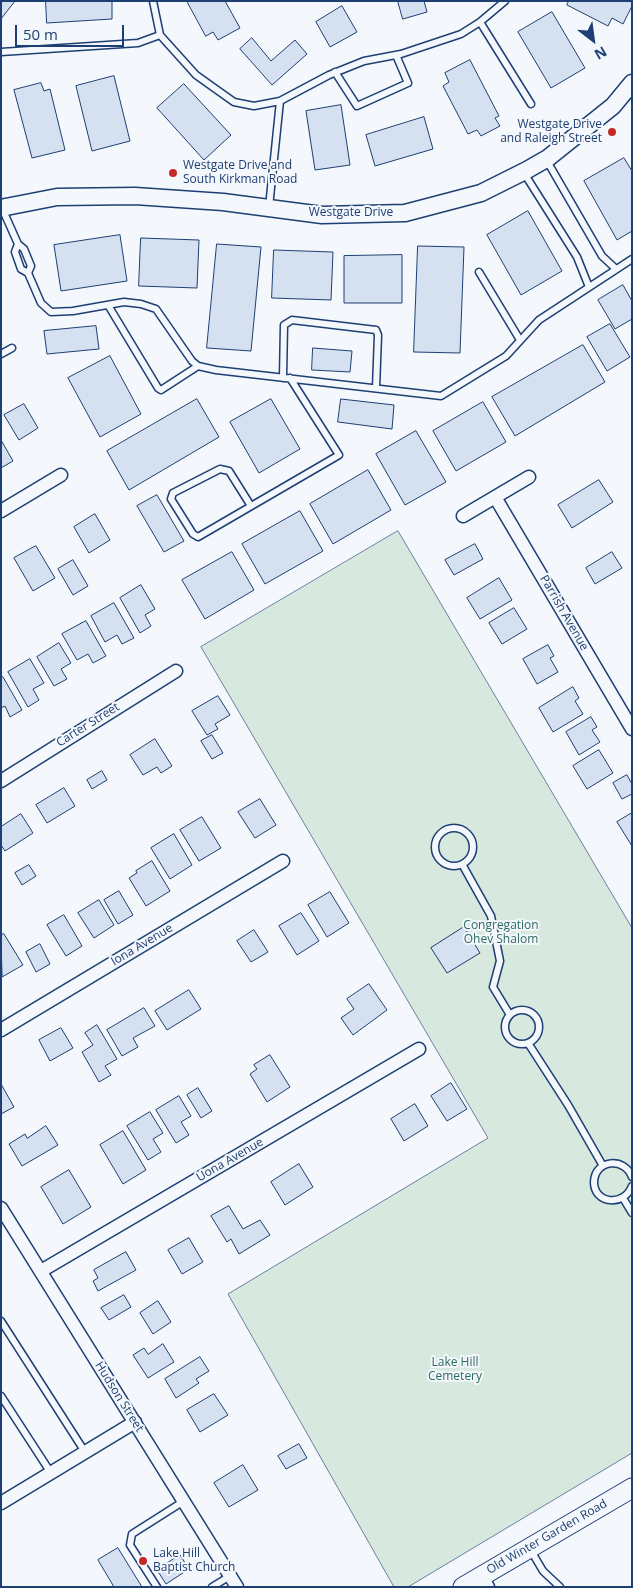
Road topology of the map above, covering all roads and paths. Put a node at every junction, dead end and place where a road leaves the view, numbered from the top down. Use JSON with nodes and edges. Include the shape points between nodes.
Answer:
{"nodes":[{"id":1,"x":153,"y":1,"type":"edge"},
{"id":2,"x":505,"y":1,"type":"edge"},
{"id":3,"x":480,"y":22,"type":"junction"},
{"id":4,"x":160,"y":35,"type":"junction"},
{"id":5,"x":1,"y":52,"type":"edge"},
{"id":6,"x":396,"y":55,"type":"junction"},
{"id":7,"x":335,"y":72,"type":"junction"},
{"id":8,"x":632,"y":83,"type":"edge"},
{"id":9,"x":280,"y":101,"type":"junction"},
{"id":10,"x":531,"y":104,"type":"dead end"},
{"id":11,"x":546,"y":159,"type":"junction"},
{"id":12,"x":524,"y":172,"type":"junction"},
{"id":13,"x":1,"y":207,"type":"edge"},
{"id":14,"x":268,"y":208,"type":"junction"},
{"id":15,"x":632,"y":259,"type":"edge"},
{"id":16,"x":616,"y":269,"type":"junction"},
{"id":17,"x":479,"y":272,"type":"dead end"},
{"id":18,"x":589,"y":286,"type":"junction"},
{"id":19,"x":108,"y":305,"type":"junction"},
{"id":20,"x":520,"y":340,"type":"junction"},
{"id":21,"x":12,"y":348,"type":"dead end"},
{"id":22,"x":1,"y":354,"type":"edge"},
{"id":23,"x":198,"y":366,"type":"junction"},
{"id":24,"x":287,"y":378,"type":"junction"},
{"id":25,"x":376,"y":388,"type":"junction"},
{"id":26,"x":61,"y":476,"type":"dead end"},
{"id":27,"x":529,"y":477,"type":"dead end"},
{"id":28,"x":496,"y":496,"type":"junction"},
{"id":29,"x":251,"y":506,"type":"junction"},
{"id":30,"x":1,"y":511,"type":"edge"},
{"id":31,"x":463,"y":516,"type":"dead end"},
{"id":32,"x":176,"y":671,"type":"dead end"},
{"id":33,"x":632,"y":729,"type":"edge"},
{"id":34,"x":1,"y":781,"type":"edge"},
{"id":35,"x":283,"y":861,"type":"dead end"},
{"id":36,"x":462,"y":864,"type":"junction"},
{"id":37,"x":510,"y":1014,"type":"junction"},
{"id":38,"x":1,"y":1030,"type":"edge"},
{"id":39,"x":528,"y":1043,"type":"junction"},
{"id":40,"x":419,"y":1050,"type":"dead end"},
{"id":41,"x":603,"y":1166,"type":"junction"},
{"id":42,"x":632,"y":1177,"type":"edge"},
{"id":43,"x":632,"y":1186,"type":"edge"},
{"id":44,"x":623,"y":1198,"type":"junction"},
{"id":45,"x":1,"y":1208,"type":"edge"},
{"id":46,"x":632,"y":1212,"type":"edge"},
{"id":47,"x":41,"y":1270,"type":"junction"},
{"id":48,"x":1,"y":1321,"type":"edge"},
{"id":49,"x":1,"y":1396,"type":"edge"},
{"id":50,"x":135,"y":1422,"type":"junction"},
{"id":51,"x":85,"y":1452,"type":"junction"},
{"id":52,"x":50,"y":1473,"type":"junction"},
{"id":53,"x":632,"y":1489,"type":"edge"},
{"id":54,"x":184,"y":1501,"type":"junction"},
{"id":55,"x":1,"y":1503,"type":"edge"},
{"id":56,"x":529,"y":1548,"type":"junction"},
{"id":57,"x":233,"y":1581,"type":"edge"},
{"id":58,"x":485,"y":1581,"type":"edge"},
{"id":59,"x":157,"y":1587,"type":"edge"},
{"id":60,"x":212,"y":1587,"type":"edge"},
{"id":61,"x":463,"y":1587,"type":"edge"},
{"id":62,"x":560,"y":1587,"type":"edge"}],
"edges":[{"from":1,"to":4,"type":"lane"},
{"from":2,"to":3,"type":"lane"},
{"from":3,"to":6,"type":"lane","via":[[461,34]]},
{"from":3,"to":10,"type":"lane"},
{"from":4,"to":5,"type":"lane","via":[[138,44]]},
{"from":4,"to":9,"type":"lane","via":[[196,75],[234,102],[254,106]]},
{"from":6,"to":7,"type":"lane","via":[[364,61]]},
{"from":6,"to":7,"type":"lane","via":[[408,83],[357,106]]},
{"from":7,"to":9,"type":"lane"},
{"from":8,"to":11,"type":"street","name":"Westgate Drive","via":[[613,106]]},
{"from":9,"to":14,"type":"lane"},
{"from":11,"to":12,"type":"street","name":"Westgate Drive"},
{"from":11,"to":16,"type":"lane","via":[[602,256]]},
{"from":12,"to":14,"type":"street","name":"Westgate Drive","via":[[481,193],[406,213],[322,215]]},
{"from":12,"to":18,"type":"lane","via":[[576,257]]},
{"from":13,"to":14,"type":"street","name":"Westgate Drive","via":[[57,197],[135,196]]},
{"from":13,"to":19,"type":"lane","via":[[18,244],[24,249],[31,266],[28,273],[41,303],[51,312]]},
{"from":15,"to":16,"type":"lane"},
{"from":16,"to":18,"type":"lane"},
{"from":17,"to":20,"type":"lane"},
{"from":18,"to":20,"type":"lane","via":[[538,320]]},
{"from":19,"to":23,"type":"lane","via":[[124,302],[156,309]]},
{"from":19,"to":23,"type":"lane","via":[[158,388],[161,390]]},
{"from":20,"to":25,"type":"lane","via":[[506,356],[441,396]]},
{"from":21,"to":22,"type":"lane"},
{"from":23,"to":24,"type":"lane"},
{"from":24,"to":25,"type":"lane"},
{"from":24,"to":25,"type":"lane","via":[[284,325],[292,320],[376,330]]},
{"from":24,"to":29,"type":"lane","via":[[338,455]]},
{"from":26,"to":30,"type":"street"},
{"from":27,"to":28,"type":"street"},
{"from":28,"to":31,"type":"street"},
{"from":28,"to":33,"type":"street","name":"Parrish Avenue"},
{"from":29,"to":29,"type":"lane","via":[[198,536],[193,534],[171,499],[173,493],[220,469],[229,471]]},
{"from":32,"to":34,"type":"street","name":"Carter Street"},
{"from":35,"to":38,"type":"street","name":"Iona Avenue"},
{"from":36,"to":36,"type":"lane","via":[[472,850],[471,838],[457,828],[444,830],[434,846],[438,858],[449,865]]},
{"from":36,"to":37,"type":"lane","via":[[491,916],[500,962],[493,988]]},
{"from":37,"to":39,"type":"lane","via":[[505,1025],[508,1036],[517,1043]]},
{"from":37,"to":39,"type":"lane","via":[[526,1010],[536,1015],[539,1031]]},
{"from":39,"to":41,"type":"lane"},
{"from":40,"to":47,"type":"street","name":"Uona Avenue"},
{"from":41,"to":42,"type":"lane","via":[[618,1163]]},
{"from":41,"to":44,"type":"lane","via":[[594,1179],[596,1191],[611,1200]]},
{"from":43,"to":44,"type":"lane"},
{"from":44,"to":46,"type":"lane"},
{"from":45,"to":47,"type":"street","name":"Hudson Street"},
{"from":47,"to":50,"type":"street","name":"Hudson Street"},
{"from":48,"to":51,"type":"lane"},
{"from":49,"to":52,"type":"lane"},
{"from":50,"to":51,"type":"street"},
{"from":50,"to":54,"type":"street","name":"Hudson Street"},
{"from":51,"to":52,"type":"street"},
{"from":52,"to":55,"type":"street"},
{"from":53,"to":56,"type":"main road","name":"Old Winter Garden Road"},
{"from":54,"to":57,"type":"street","name":"Hudson Street"},
{"from":54,"to":59,"type":"lane","via":[[132,1534],[130,1545]]},
{"from":56,"to":58,"type":"main road","name":"Old Winter Garden Road"},
{"from":56,"to":62,"type":"lane","via":[[543,1571]]},
{"from":57,"to":60,"type":"lane"},
{"from":58,"to":61,"type":"main road","name":"Old Winter Garden Road"}]}
